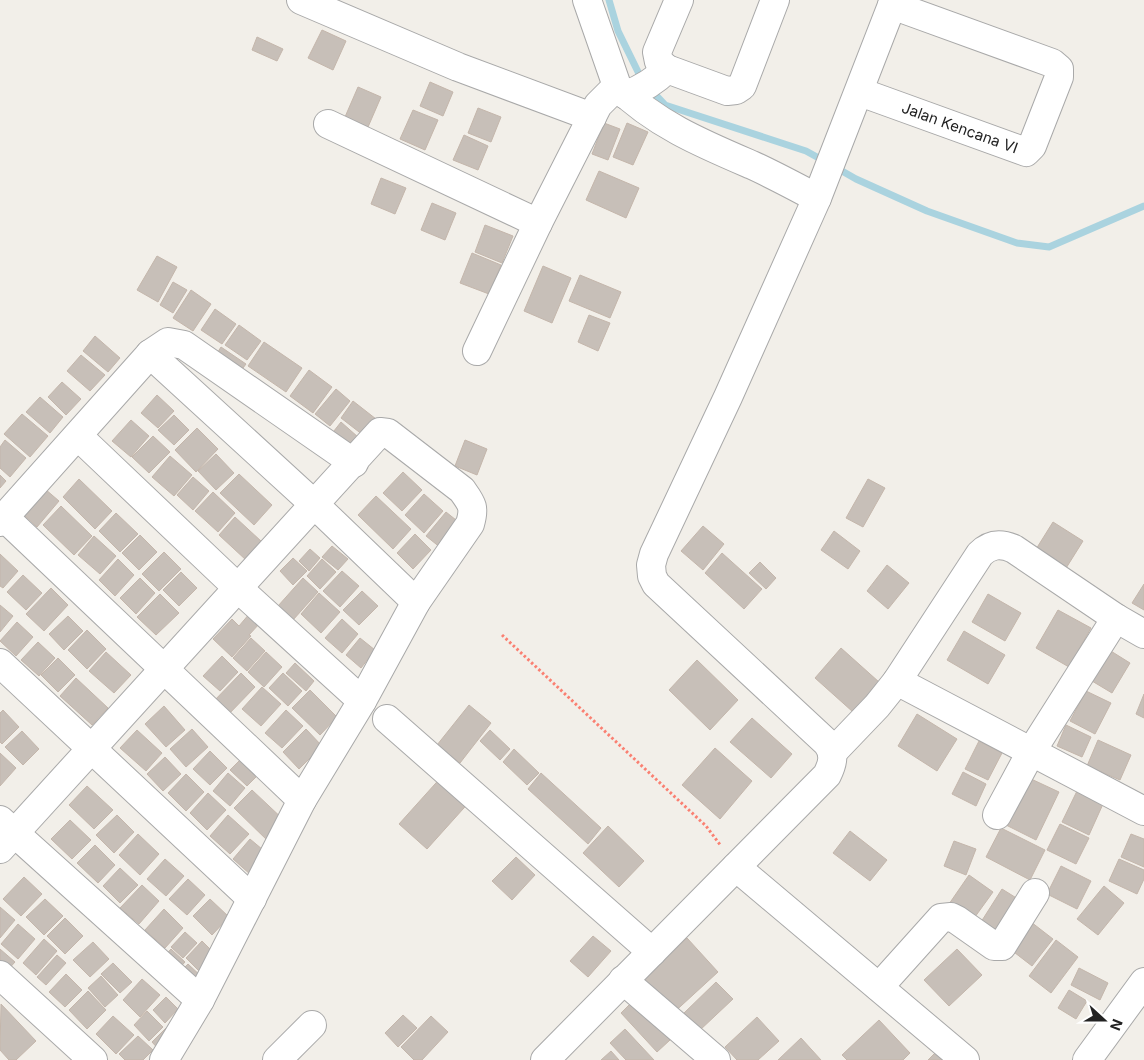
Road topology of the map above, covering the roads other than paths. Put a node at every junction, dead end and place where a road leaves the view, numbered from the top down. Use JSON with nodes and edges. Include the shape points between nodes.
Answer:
{"nodes":[{"id":1,"x":301,"y":0,"type":"edge"},
{"id":2,"x":587,"y":0,"type":"edge"},
{"id":3,"x":679,"y":0,"type":"edge"},
{"id":4,"x":775,"y":0,"type":"edge"},
{"id":5,"x":893,"y":3,"type":"edge"},
{"id":6,"x":642,"y":83,"type":"junction"},
{"id":7,"x":860,"y":92,"type":"junction"},
{"id":8,"x":592,"y":117,"type":"junction"},
{"id":9,"x":328,"y":124,"type":"dead end"},
{"id":10,"x":819,"y":194,"type":"junction"},
{"id":11,"x":538,"y":223,"type":"junction"},
{"id":12,"x":477,"y":351,"type":"dead end"},
{"id":13,"x":150,"y":354,"type":"junction"},
{"id":14,"x":78,"y":436,"type":"junction"},
{"id":15,"x":354,"y":463,"type":"junction"},
{"id":16,"x":315,"y":505,"type":"junction"},
{"id":17,"x":2,"y":520,"type":"edge"},
{"id":18,"x":238,"y":589,"type":"junction"},
{"id":19,"x":416,"y":602,"type":"junction"},
{"id":20,"x":1116,"y":618,"type":"junction"},
{"id":21,"x":1144,"y":634,"type":"edge"},
{"id":22,"x":0,"y":664,"type":"edge"},
{"id":23,"x":165,"y":669,"type":"junction"},
{"id":24,"x":897,"y":681,"type":"junction"},
{"id":25,"x":362,"y":701,"type":"junction"},
{"id":26,"x":388,"y":719,"type":"dead end"},
{"id":27,"x":92,"y":749,"type":"junction"},
{"id":28,"x":1031,"y":752,"type":"junction"},
{"id":29,"x":832,"y":753,"type":"junction"},
{"id":30,"x":302,"y":800,"type":"junction"},
{"id":31,"x":1144,"y":811,"type":"edge"},
{"id":32,"x":996,"y":815,"type":"dead end"},
{"id":33,"x":5,"y":834,"type":"edge"},
{"id":34,"x":736,"y":867,"type":"junction"},
{"id":35,"x":1035,"y":893,"type":"dead end"},
{"id":36,"x":252,"y":898,"type":"junction"},
{"id":37,"x":652,"y":952,"type":"junction"},
{"id":38,"x":0,"y":976,"type":"edge"},
{"id":39,"x":623,"y":980,"type":"junction"},
{"id":40,"x":1144,"y":982,"type":"edge"},
{"id":41,"x":878,"y":987,"type":"junction"},
{"id":42,"x":200,"y":1000,"type":"junction"},
{"id":43,"x":312,"y":1025,"type":"dead end"},
{"id":44,"x":93,"y":1060,"type":"edge"},
{"id":45,"x":164,"y":1060,"type":"edge"},
{"id":46,"x":277,"y":1060,"type":"edge"},
{"id":47,"x":545,"y":1060,"type":"edge"},
{"id":48,"x":716,"y":1060,"type":"edge"},
{"id":49,"x":965,"y":1060,"type":"edge"},
{"id":50,"x":1087,"y":1060,"type":"edge"}],
"edges":[{"from":1,"to":8,"type":"street","via":[[458,67]]},
{"from":2,"to":6,"type":"street"},
{"from":3,"to":6,"type":"street","via":[[657,52],[659,62]]},
{"from":4,"to":6,"type":"street","via":[[746,77],[736,90]]},
{"from":5,"to":7,"type":"street"},
{"from":5,"to":7,"type":"street","name":"Jalan Kencana VI","via":[[1052,63],[1058,67],[1059,77],[1032,146],[1023,152]]},
{"from":6,"to":8,"type":"street","via":[[598,105]]},
{"from":6,"to":10,"type":"street","via":[[654,117],[681,134]]},
{"from":7,"to":10,"type":"street"},
{"from":8,"to":11,"type":"street"},
{"from":9,"to":11,"type":"street"},
{"from":10,"to":29,"type":"street","via":[[651,565],[656,584],[823,739]]},
{"from":11,"to":12,"type":"street"},
{"from":13,"to":14,"type":"street"},
{"from":13,"to":15,"type":"street","via":[[168,342],[184,345]]},
{"from":13,"to":16,"type":"street"},
{"from":14,"to":17,"type":"street"},
{"from":14,"to":18,"type":"street"},
{"from":15,"to":16,"type":"street"},
{"from":15,"to":19,"type":"street","via":[[380,432],[388,433],[462,490],[471,502],[470,524]]},
{"from":16,"to":18,"type":"street"},
{"from":16,"to":19,"type":"street"},
{"from":17,"to":23,"type":"street"},
{"from":18,"to":23,"type":"street"},
{"from":18,"to":25,"type":"street"},
{"from":19,"to":25,"type":"street"},
{"from":20,"to":21,"type":"street"},
{"from":20,"to":24,"type":"street","via":[[1014,549],[991,546],[980,554]]},
{"from":20,"to":28,"type":"street"},
{"from":22,"to":27,"type":"street"},
{"from":23,"to":27,"type":"street"},
{"from":23,"to":30,"type":"street"},
{"from":24,"to":28,"type":"street"},
{"from":24,"to":29,"type":"street"},
{"from":25,"to":30,"type":"street"},
{"from":26,"to":37,"type":"street"},
{"from":27,"to":33,"type":"street"},
{"from":27,"to":36,"type":"street"},
{"from":28,"to":31,"type":"street"},
{"from":28,"to":32,"type":"street"},
{"from":29,"to":34,"type":"street","via":[[827,775]]},
{"from":30,"to":36,"type":"street"},
{"from":33,"to":42,"type":"street"},
{"from":34,"to":37,"type":"street"},
{"from":34,"to":41,"type":"street"},
{"from":35,"to":41,"type":"street","via":[[1002,946],[994,946],[951,917],[941,918]]},
{"from":36,"to":42,"type":"street"},
{"from":37,"to":39,"type":"street"},
{"from":38,"to":44,"type":"street"},
{"from":39,"to":47,"type":"street"},
{"from":39,"to":48,"type":"street"},
{"from":40,"to":50,"type":"street"},
{"from":41,"to":49,"type":"street"},
{"from":42,"to":45,"type":"street"},
{"from":43,"to":46,"type":"street"}]}
